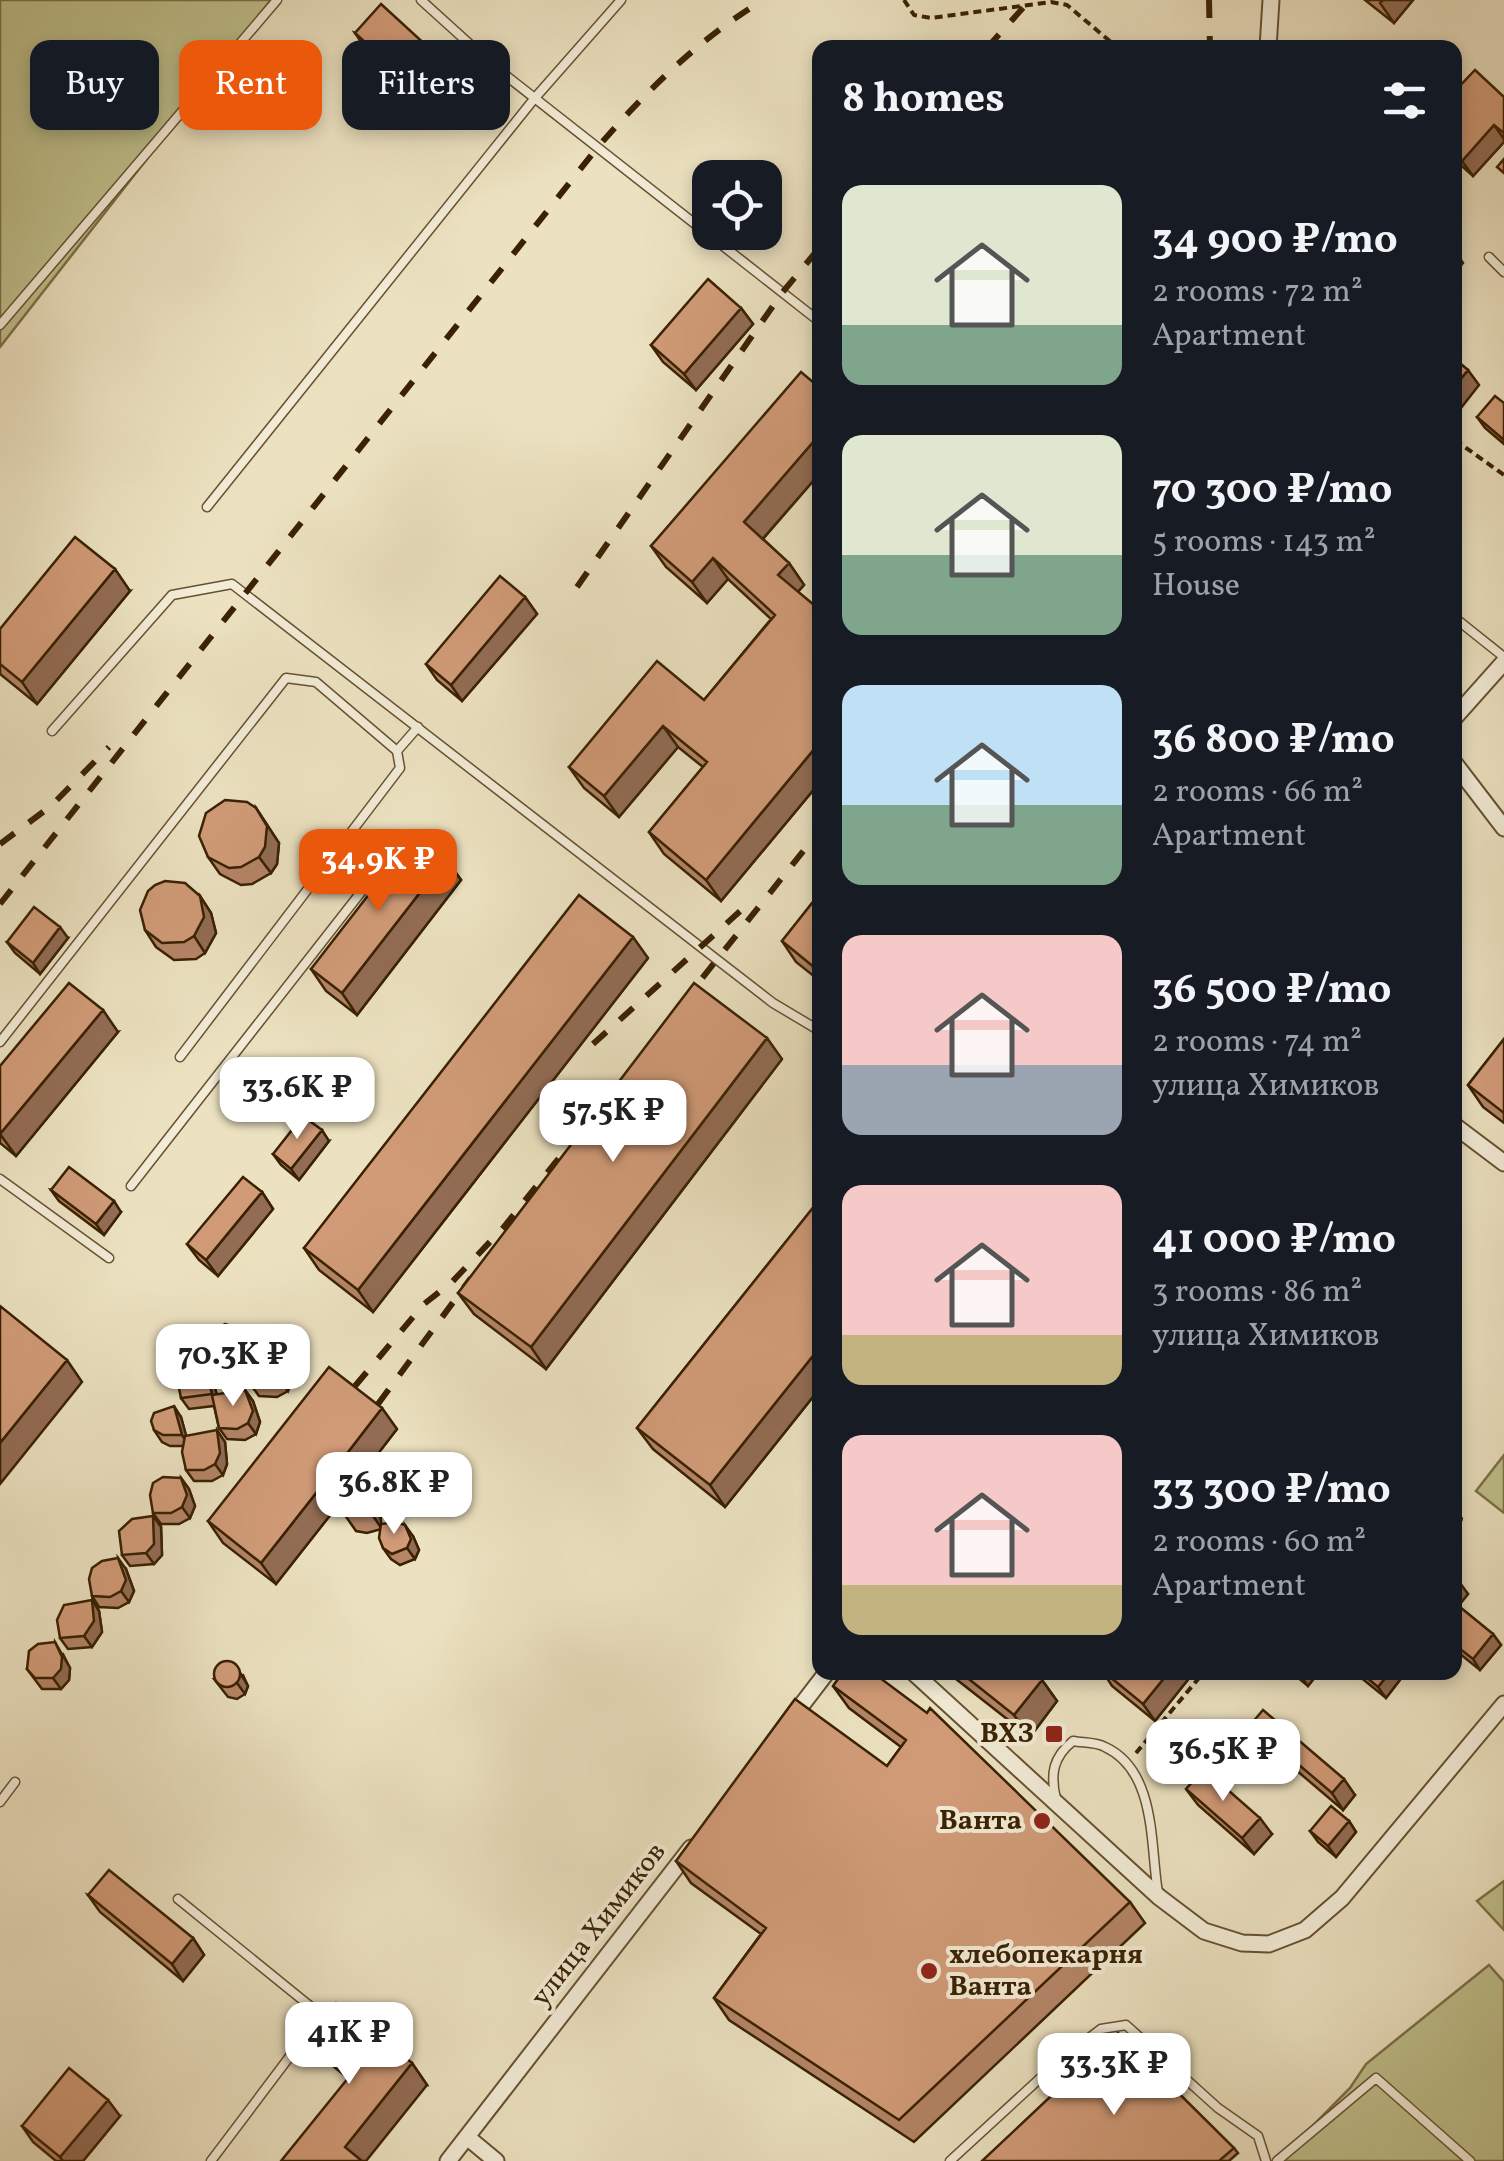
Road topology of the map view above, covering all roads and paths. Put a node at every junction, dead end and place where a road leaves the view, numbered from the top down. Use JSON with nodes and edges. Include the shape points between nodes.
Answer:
{"nodes":[{"id":1,"x":276,"y":0,"type":"edge"},
{"id":2,"x":621,"y":0,"type":"edge"},
{"id":3,"x":904,"y":0,"type":"edge"},
{"id":4,"x":1271,"y":0,"type":"edge"},
{"id":5,"x":425,"y":2,"type":"edge"},
{"id":6,"x":1108,"y":40,"type":"edge"},
{"id":7,"x":1268,"y":40,"type":"edge"},
{"id":8,"x":534,"y":98,"type":"junction"},
{"id":9,"x":1489,"y":258,"type":"dead end"},
{"id":10,"x":1504,"y":272,"type":"edge"},
{"id":11,"x":812,"y":316,"type":"edge"},
{"id":12,"x":0,"y":325,"type":"edge"},
{"id":13,"x":1462,"y":445,"type":"edge"},
{"id":14,"x":1504,"y":475,"type":"edge"},
{"id":15,"x":207,"y":507,"type":"dead end"},
{"id":16,"x":1462,"y":624,"type":"edge"},
{"id":17,"x":1504,"y":660,"type":"edge"},
{"id":18,"x":1462,"y":710,"type":"edge"},
{"id":19,"x":418,"y":726,"type":"junction"},
{"id":20,"x":52,"y":731,"type":"dead end"},
{"id":21,"x":397,"y":751,"type":"junction"},
{"id":22,"x":1462,"y":773,"type":"edge"},
{"id":23,"x":1504,"y":828,"type":"edge"},
{"id":24,"x":327,"y":864,"type":"junction"},
{"id":25,"x":812,"y":1026,"type":"edge"},
{"id":26,"x":0,"y":1042,"type":"edge"},
{"id":27,"x":180,"y":1057,"type":"dead end"},
{"id":28,"x":1462,"y":1131,"type":"edge"},
{"id":29,"x":1504,"y":1163,"type":"edge"},
{"id":30,"x":0,"y":1179,"type":"edge"},
{"id":31,"x":131,"y":1186,"type":"dead end"},
{"id":32,"x":110,"y":1258,"type":"dead end"},
{"id":33,"x":1462,"y":1519,"type":"edge"},
{"id":34,"x":1465,"y":1520,"type":"dead end"},
{"id":35,"x":822,"y":1680,"type":"edge"},
{"id":36,"x":922,"y":1680,"type":"edge"},
{"id":37,"x":1197,"y":1680,"type":"edge"},
{"id":38,"x":1504,"y":1704,"type":"edge"},
{"id":39,"x":782,"y":1731,"type":"edge"},
{"id":40,"x":1127,"y":1763,"type":"junction"},
{"id":41,"x":16,"y":1782,"type":"dead end"},
{"id":42,"x":0,"y":1802,"type":"edge"},
{"id":43,"x":1057,"y":1802,"type":"junction"},
{"id":44,"x":697,"y":1840,"type":"edge"},
{"id":45,"x":1159,"y":1897,"type":"junction"},
{"id":46,"x":178,"y":1899,"type":"dead end"},
{"id":47,"x":467,"y":2137,"type":"junction"},
{"id":48,"x":211,"y":2161,"type":"edge"},
{"id":49,"x":448,"y":2161,"type":"edge"},
{"id":50,"x":496,"y":2161,"type":"edge"},
{"id":51,"x":950,"y":2161,"type":"edge"},
{"id":52,"x":1266,"y":2161,"type":"edge"},
{"id":53,"x":1277,"y":2161,"type":"edge"},
{"id":54,"x":1470,"y":2161,"type":"edge"}],
"edges":[{"from":1,"to":12,"type":"lane"},
{"from":2,"to":8,"type":"lane"},
{"from":3,"to":6,"type":"path","via":[[914,15],[931,18],[1051,2],[1066,5]]},
{"from":4,"to":7,"type":"street"},
{"from":5,"to":8,"type":"lane"},
{"from":8,"to":11,"type":"lane"},
{"from":8,"to":15,"type":"lane"},
{"from":9,"to":10,"type":"lane"},
{"from":13,"to":14,"type":"path"},
{"from":16,"to":17,"type":"lane"},
{"from":17,"to":18,"type":"street"},
{"from":19,"to":20,"type":"lane","via":[[232,584],[172,595]]},
{"from":19,"to":21,"type":"lane"},
{"from":19,"to":25,"type":"lane","via":[[773,1003]]},
{"from":21,"to":24,"type":"lane","via":[[400,768]]},
{"from":21,"to":26,"type":"lane","via":[[316,682],[286,678]]},
{"from":22,"to":23,"type":"street"},
{"from":24,"to":27,"type":"lane"},
{"from":24,"to":31,"type":"lane","via":[[365,887]]},
{"from":28,"to":29,"type":"street"},
{"from":30,"to":32,"type":"lane"},
{"from":33,"to":34,"type":"path"},
{"from":35,"to":39,"type":"street"},
{"from":36,"to":43,"type":"street"},
{"from":37,"to":40,"type":"path"},
{"from":38,"to":45,"type":"street","via":[[1342,1898],[1305,1930],[1269,1944],[1242,1942],[1204,1930]]},
{"from":40,"to":43,"type":"lane","via":[[1104,1746],[1073,1742],[1054,1766]]},
{"from":40,"to":45,"type":"lane","via":[[1152,1827]]},
{"from":41,"to":42,"type":"lane"},
{"from":43,"to":45,"type":"street"},
{"from":44,"to":47,"type":"street","name":"улица Химиков"},
{"from":46,"to":48,"type":"lane","via":[[321,2015]]},
{"from":47,"to":49,"type":"street","name":"улица Химиков"},
{"from":47,"to":50,"type":"street"},
{"from":51,"to":52,"type":"lane","via":[[1060,2060],[1101,2029],[1126,2026],[1258,2136]]},
{"from":53,"to":54,"type":"lane","via":[[1376,2078]]}]}
